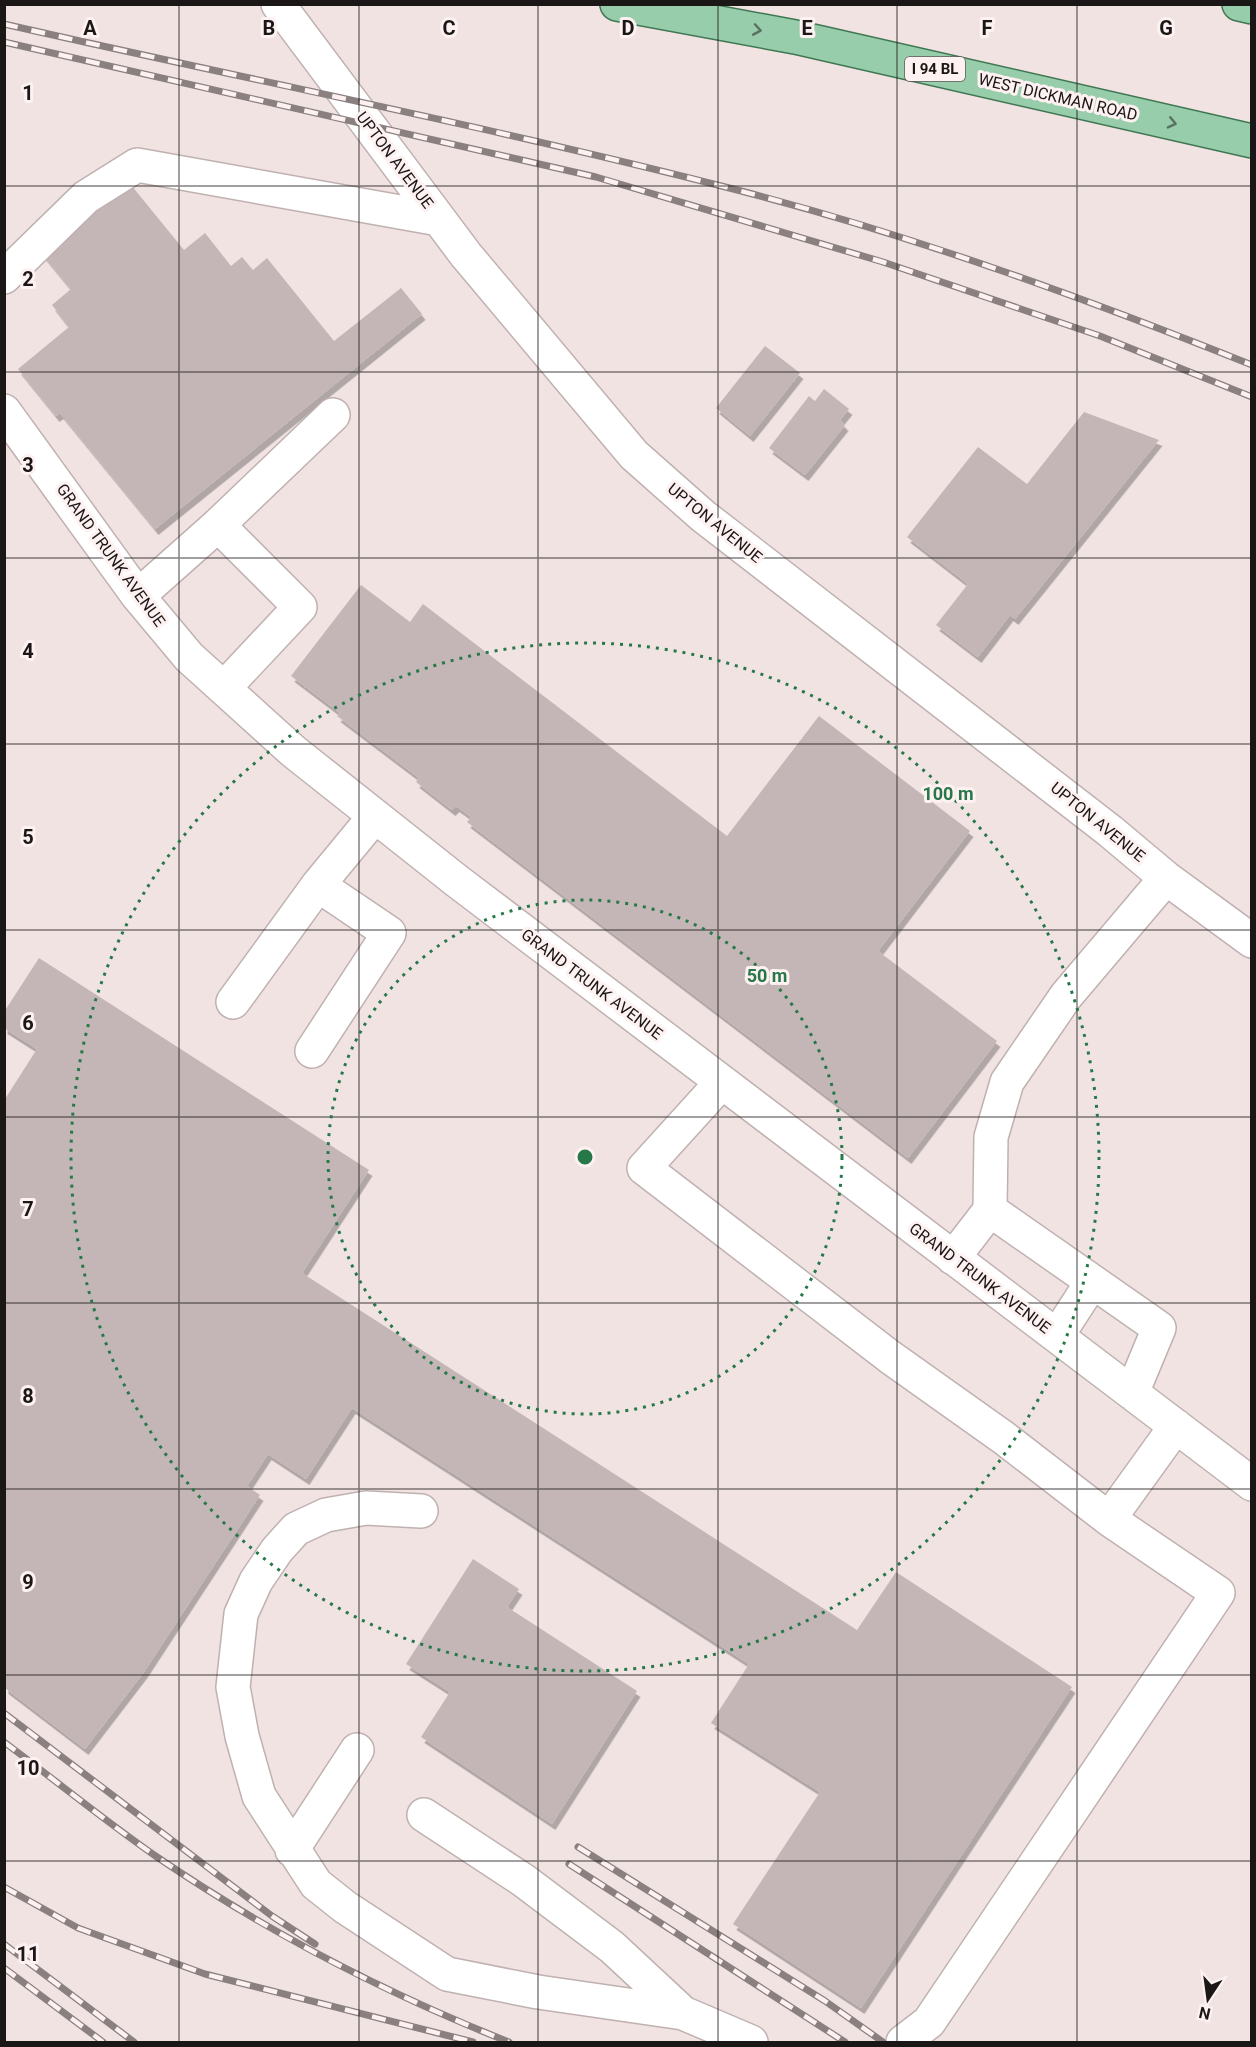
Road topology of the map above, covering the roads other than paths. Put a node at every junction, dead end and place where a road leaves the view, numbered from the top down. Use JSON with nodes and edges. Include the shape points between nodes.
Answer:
{"nodes":[{"id":1,"x":278,"y":4,"type":"edge"},
{"id":2,"x":616,"y":4,"type":"edge"},
{"id":3,"x":1239,"y":4,"type":"edge"},
{"id":4,"x":1251,"y":7,"type":"edge"},
{"id":5,"x":717,"y":13,"type":"edge"},
{"id":6,"x":1251,"y":141,"type":"edge"},
{"id":7,"x":439,"y":219,"type":"junction"},
{"id":8,"x":4,"y":277,"type":"edge"},
{"id":9,"x":4,"y":411,"type":"edge"},
{"id":10,"x":333,"y":416,"type":"dead end"},
{"id":11,"x":218,"y":525,"type":"junction"},
{"id":12,"x":138,"y":596,"type":"junction"},
{"id":13,"x":224,"y":688,"type":"junction"},
{"id":14,"x":375,"y":816,"type":"junction"},
{"id":15,"x":1166,"y":878,"type":"junction"},
{"id":16,"x":318,"y":885,"type":"junction"},
{"id":17,"x":1251,"y":941,"type":"edge"},
{"id":18,"x":233,"y":1002,"type":"dead end"},
{"id":19,"x":312,"y":1051,"type":"dead end"},
{"id":20,"x":722,"y":1082,"type":"junction"},
{"id":21,"x":990,"y":1210,"type":"junction"},
{"id":22,"x":953,"y":1258,"type":"junction"},
{"id":23,"x":1092,"y":1282,"type":"junction"},
{"id":24,"x":1057,"y":1336,"type":"junction"},
{"id":25,"x":1132,"y":1394,"type":"junction"},
{"id":26,"x":1176,"y":1426,"type":"junction"},
{"id":27,"x":1251,"y":1484,"type":"edge"},
{"id":28,"x":421,"y":1511,"type":"dead end"},
{"id":29,"x":1109,"y":1519,"type":"junction"},
{"id":30,"x":357,"y":1750,"type":"dead end"},
{"id":31,"x":424,"y":1815,"type":"dead end"},
{"id":32,"x":292,"y":1850,"type":"junction"},
{"id":33,"x":683,"y":2013,"type":"junction"},
{"id":34,"x":751,"y":2043,"type":"edge"},
{"id":35,"x":903,"y":2043,"type":"edge"}],
"edges":[{"from":1,"to":7,"type":"street","name":"UPTON AVENUE"},
{"from":2,"to":5,"type":"main road","name":"WEST DICKMAN ROAD","number":"I 94 BL"},
{"from":3,"to":4,"type":"main road"},
{"from":5,"to":6,"type":"main road","name":"WEST DICKMAN ROAD","number":"I 94 BL","one_way":true,"via":[[795,37]]},
{"from":7,"to":8,"type":"street","via":[[137,165],[86,197]]},
{"from":7,"to":15,"type":"street","name":"UPTON AVENUE","via":[[634,455],[704,516]]},
{"from":9,"to":12,"type":"street","name":"GRAND TRUNK AVENUE"},
{"from":10,"to":11,"type":"street"},
{"from":11,"to":12,"type":"street"},
{"from":11,"to":13,"type":"street","via":[[300,607]]},
{"from":12,"to":13,"type":"street","name":"GRAND TRUNK AVENUE","via":[[189,657]]},
{"from":13,"to":14,"type":"street","name":"GRAND TRUNK AVENUE","via":[[293,751]]},
{"from":14,"to":16,"type":"street"},
{"from":14,"to":20,"type":"street","name":"GRAND TRUNK AVENUE"},
{"from":15,"to":17,"type":"street","name":"UPTON AVENUE"},
{"from":15,"to":21,"type":"street","via":[[1066,996],[1008,1082],[991,1137]]},
{"from":16,"to":18,"type":"street"},
{"from":16,"to":19,"type":"street","via":[[389,933]]},
{"from":20,"to":22,"type":"street","name":"GRAND TRUNK AVENUE"},
{"from":20,"to":29,"type":"street","via":[[644,1168]]},
{"from":21,"to":22,"type":"street"},
{"from":21,"to":23,"type":"street"},
{"from":22,"to":24,"type":"street","name":"GRAND TRUNK AVENUE"},
{"from":23,"to":24,"type":"street"},
{"from":23,"to":25,"type":"street","via":[[1159,1328]]},
{"from":24,"to":25,"type":"street","name":"GRAND TRUNK AVENUE"},
{"from":25,"to":26,"type":"street","name":"GRAND TRUNK AVENUE"},
{"from":26,"to":27,"type":"street","name":"GRAND TRUNK AVENUE"},
{"from":26,"to":29,"type":"street"},
{"from":28,"to":32,"type":"street","via":[[366,1508],[326,1515],[296,1529],[256,1581],[242,1614],[233,1687],[242,1736],[259,1796]]},
{"from":29,"to":35,"type":"street","via":[[1218,1593],[929,2022]]},
{"from":30,"to":32,"type":"street"},
{"from":31,"to":33,"type":"street","via":[[523,1880],[612,1947]]},
{"from":32,"to":33,"type":"street","via":[[316,1884],[447,1974]]},
{"from":33,"to":34,"type":"street"}]}
